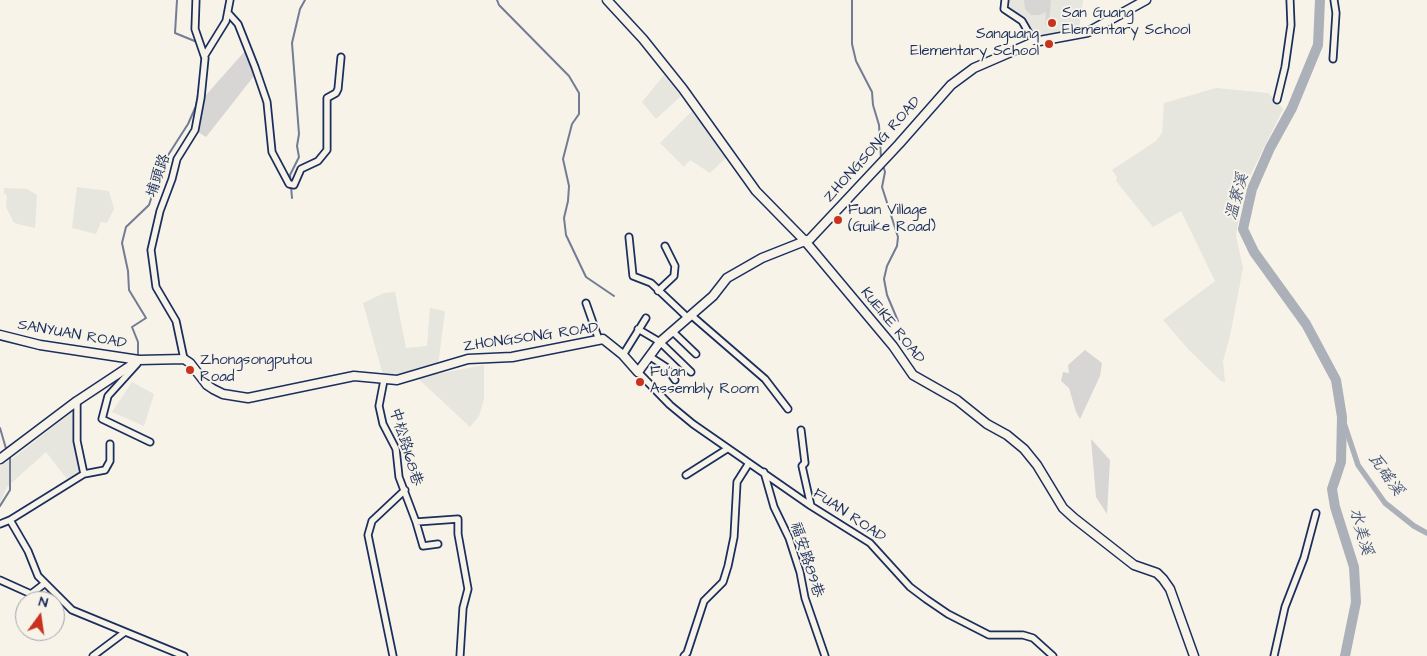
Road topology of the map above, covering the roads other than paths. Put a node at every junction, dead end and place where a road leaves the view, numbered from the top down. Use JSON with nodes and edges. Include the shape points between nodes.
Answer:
{"nodes":[{"id":1,"x":196,"y":0,"type":"edge"},
{"id":2,"x":230,"y":0,"type":"edge"},
{"id":3,"x":607,"y":0,"type":"edge"},
{"id":4,"x":1005,"y":0,"type":"edge"},
{"id":5,"x":1146,"y":0,"type":"edge"},
{"id":6,"x":1290,"y":0,"type":"edge"},
{"id":7,"x":1334,"y":0,"type":"edge"},
{"id":8,"x":229,"y":14,"type":"junction"},
{"id":9,"x":1034,"y":42,"type":"junction"},
{"id":10,"x":205,"y":55,"type":"junction"},
{"id":11,"x":341,"y":57,"type":"dead end"},
{"id":12,"x":1333,"y":59,"type":"dead end"},
{"id":13,"x":1277,"y":100,"type":"dead end"},
{"id":14,"x":629,"y":237,"type":"dead end"},
{"id":15,"x":805,"y":241,"type":"junction"},
{"id":16,"x":665,"y":246,"type":"dead end"},
{"id":17,"x":658,"y":291,"type":"junction"},
{"id":18,"x":586,"y":303,"type":"dead end"},
{"id":19,"x":689,"y":316,"type":"junction"},
{"id":20,"x":646,"y":318,"type":"dead end"},
{"id":21,"x":638,"y":329,"type":"junction"},
{"id":22,"x":673,"y":332,"type":"junction"},
{"id":23,"x":0,"y":335,"type":"edge"},
{"id":24,"x":599,"y":340,"type":"junction"},
{"id":25,"x":660,"y":342,"type":"junction"},
{"id":26,"x":696,"y":354,"type":"dead end"},
{"id":27,"x":623,"y":355,"type":"junction"},
{"id":28,"x":649,"y":356,"type":"junction"},
{"id":29,"x":184,"y":359,"type":"junction"},
{"id":30,"x":139,"y":360,"type":"junction"},
{"id":31,"x":638,"y":372,"type":"junction"},
{"id":32,"x":691,"y":372,"type":"dead end"},
{"id":33,"x":384,"y":380,"type":"junction"},
{"id":34,"x":676,"y":380,"type":"dead end"},
{"id":35,"x":76,"y":401,"type":"junction"},
{"id":36,"x":788,"y":409,"type":"dead end"},
{"id":37,"x":801,"y":430,"type":"dead end"},
{"id":38,"x":150,"y":442,"type":"dead end"},
{"id":39,"x":110,"y":444,"type":"dead end"},
{"id":40,"x":727,"y":449,"type":"junction"},
{"id":41,"x":0,"y":459,"type":"edge"},
{"id":42,"x":749,"y":463,"type":"junction"},
{"id":43,"x":764,"y":472,"type":"junction"},
{"id":44,"x":84,"y":474,"type":"junction"},
{"id":45,"x":686,"y":475,"type":"dead end"},
{"id":46,"x":405,"y":490,"type":"junction"},
{"id":47,"x":811,"y":506,"type":"junction"},
{"id":48,"x":1316,"y":513,"type":"dead end"},
{"id":49,"x":10,"y":520,"type":"junction"},
{"id":50,"x":416,"y":522,"type":"junction"},
{"id":51,"x":0,"y":524,"type":"edge"},
{"id":52,"x":438,"y":544,"type":"dead end"},
{"id":53,"x":0,"y":580,"type":"edge"},
{"id":54,"x":44,"y":584,"type":"junction"},
{"id":55,"x":126,"y":632,"type":"junction"},
{"id":56,"x":94,"y":656,"type":"edge"},
{"id":57,"x":184,"y":656,"type":"edge"},
{"id":58,"x":393,"y":656,"type":"edge"},
{"id":59,"x":460,"y":656,"type":"edge"},
{"id":60,"x":684,"y":656,"type":"edge"},
{"id":61,"x":825,"y":656,"type":"edge"},
{"id":62,"x":1053,"y":656,"type":"edge"},
{"id":63,"x":1194,"y":656,"type":"edge"},
{"id":64,"x":1274,"y":656,"type":"edge"}],
"edges":[{"from":1,"to":10,"type":"street","name":"埔頭路","via":[[195,29]]},
{"from":2,"to":8,"type":"street"},
{"from":3,"to":15,"type":"street","name":"KUEIKE ROAD","via":[[683,89],[756,191]]},
{"from":4,"to":9,"type":"street","via":[[1004,9],[1022,21]]},
{"from":5,"to":9,"type":"street","name":"ZHONGSONG ROAD","via":[[1088,32]]},
{"from":6,"to":13,"type":"street","via":[[1291,25]]},
{"from":7,"to":12,"type":"street"},
{"from":8,"to":10,"type":"street"},
{"from":8,"to":11,"type":"street","via":[[238,24],[255,67],[267,102],[272,152],[289,184],[294,185],[301,169],[318,161],[327,150],[327,98],[338,89]]},
{"from":9,"to":15,"type":"street","name":"ZHONGSONG ROAD","via":[[974,68],[951,84],[820,230]]},
{"from":10,"to":29,"type":"street","name":"埔頭路","via":[[195,130],[177,159],[151,250],[156,287],[176,321]]},
{"from":14,"to":17,"type":"street","via":[[633,276],[651,283]]},
{"from":15,"to":19,"type":"street","name":"ZHONGSONG ROAD","via":[[762,258],[727,278],[713,296]]},
{"from":15,"to":63,"type":"street","name":"KUEIKE ROAD","via":[[893,346],[913,375],[1007,434],[1037,465],[1063,508],[1134,565],[1157,573],[1163,579],[1170,588]]},
{"from":16,"to":17,"type":"street","via":[[675,266],[674,276]]},
{"from":17,"to":19,"type":"street"},
{"from":18,"to":24,"type":"street"},
{"from":19,"to":22,"type":"street","name":"ZHONGSONG ROAD"},
{"from":19,"to":36,"type":"street","via":[[765,379]]},
{"from":20,"to":21,"type":"street"},
{"from":21,"to":25,"type":"street"},
{"from":21,"to":27,"type":"street"},
{"from":22,"to":25,"type":"street","name":"ZHONGSONG ROAD"},
{"from":22,"to":26,"type":"street"},
{"from":23,"to":30,"type":"street","name":"SANYUAN ROAD","via":[[40,345]]},
{"from":24,"to":27,"type":"street","name":"ZHONGSONG ROAD","via":[[608,341]]},
{"from":24,"to":33,"type":"street","name":"ZHONGSONG ROAD","via":[[512,357],[468,359],[411,378]]},
{"from":25,"to":28,"type":"street","name":"ZHONGSONG ROAD"},
{"from":25,"to":32,"type":"street"},
{"from":27,"to":31,"type":"street","name":"ZHONGSONG ROAD"},
{"from":28,"to":31,"type":"street","name":"ZHONGSONG ROAD"},
{"from":28,"to":34,"type":"street","via":[[666,367]]},
{"from":29,"to":30,"type":"street"},
{"from":29,"to":33,"type":"street","name":"ZHONGSONG ROAD","via":[[213,389],[248,398],[354,376]]},
{"from":30,"to":35,"type":"street"},
{"from":30,"to":38,"type":"street","via":[[108,396],[102,419]]},
{"from":31,"to":40,"type":"street","name":"FUAN ROAD","via":[[670,405]]},
{"from":33,"to":46,"type":"street","name":"中松路168巷","via":[[379,406],[383,424],[396,449]]},
{"from":35,"to":41,"type":"street"},
{"from":35,"to":44,"type":"street","via":[[77,441]]},
{"from":37,"to":47,"type":"street","via":[[805,463],[802,466]]},
{"from":39,"to":44,"type":"street","via":[[110,461],[105,470]]},
{"from":40,"to":42,"type":"street","name":"FUAN ROAD"},
{"from":40,"to":45,"type":"street"},
{"from":42,"to":43,"type":"street","name":"FUAN ROAD"},
{"from":42,"to":60,"type":"street","via":[[737,482],[734,537],[726,574],[723,582],[704,601]]},
{"from":43,"to":47,"type":"street","name":"FUAN ROAD"},
{"from":43,"to":61,"type":"street","name":"福安路89巷","via":[[774,506],[789,538]]},
{"from":44,"to":49,"type":"street"},
{"from":46,"to":50,"type":"street","name":"中松路168巷"},
{"from":46,"to":58,"type":"street","via":[[372,521],[368,535]]},
{"from":47,"to":62,"type":"street","name":"FUAN ROAD","via":[[870,542],[910,587],[948,614],[989,635],[1034,638]]},
{"from":48,"to":64,"type":"street","via":[[1304,558],[1285,607]]},
{"from":49,"to":51,"type":"street"},
{"from":49,"to":54,"type":"street"},
{"from":50,"to":52,"type":"street","name":"中松路168巷","via":[[423,546]]},
{"from":50,"to":59,"type":"street","via":[[458,519],[468,589],[463,608]]},
{"from":53,"to":54,"type":"street","via":[[31,594]]},
{"from":54,"to":55,"type":"street","via":[[72,610]]},
{"from":55,"to":56,"type":"street"},
{"from":55,"to":57,"type":"street"}]}
